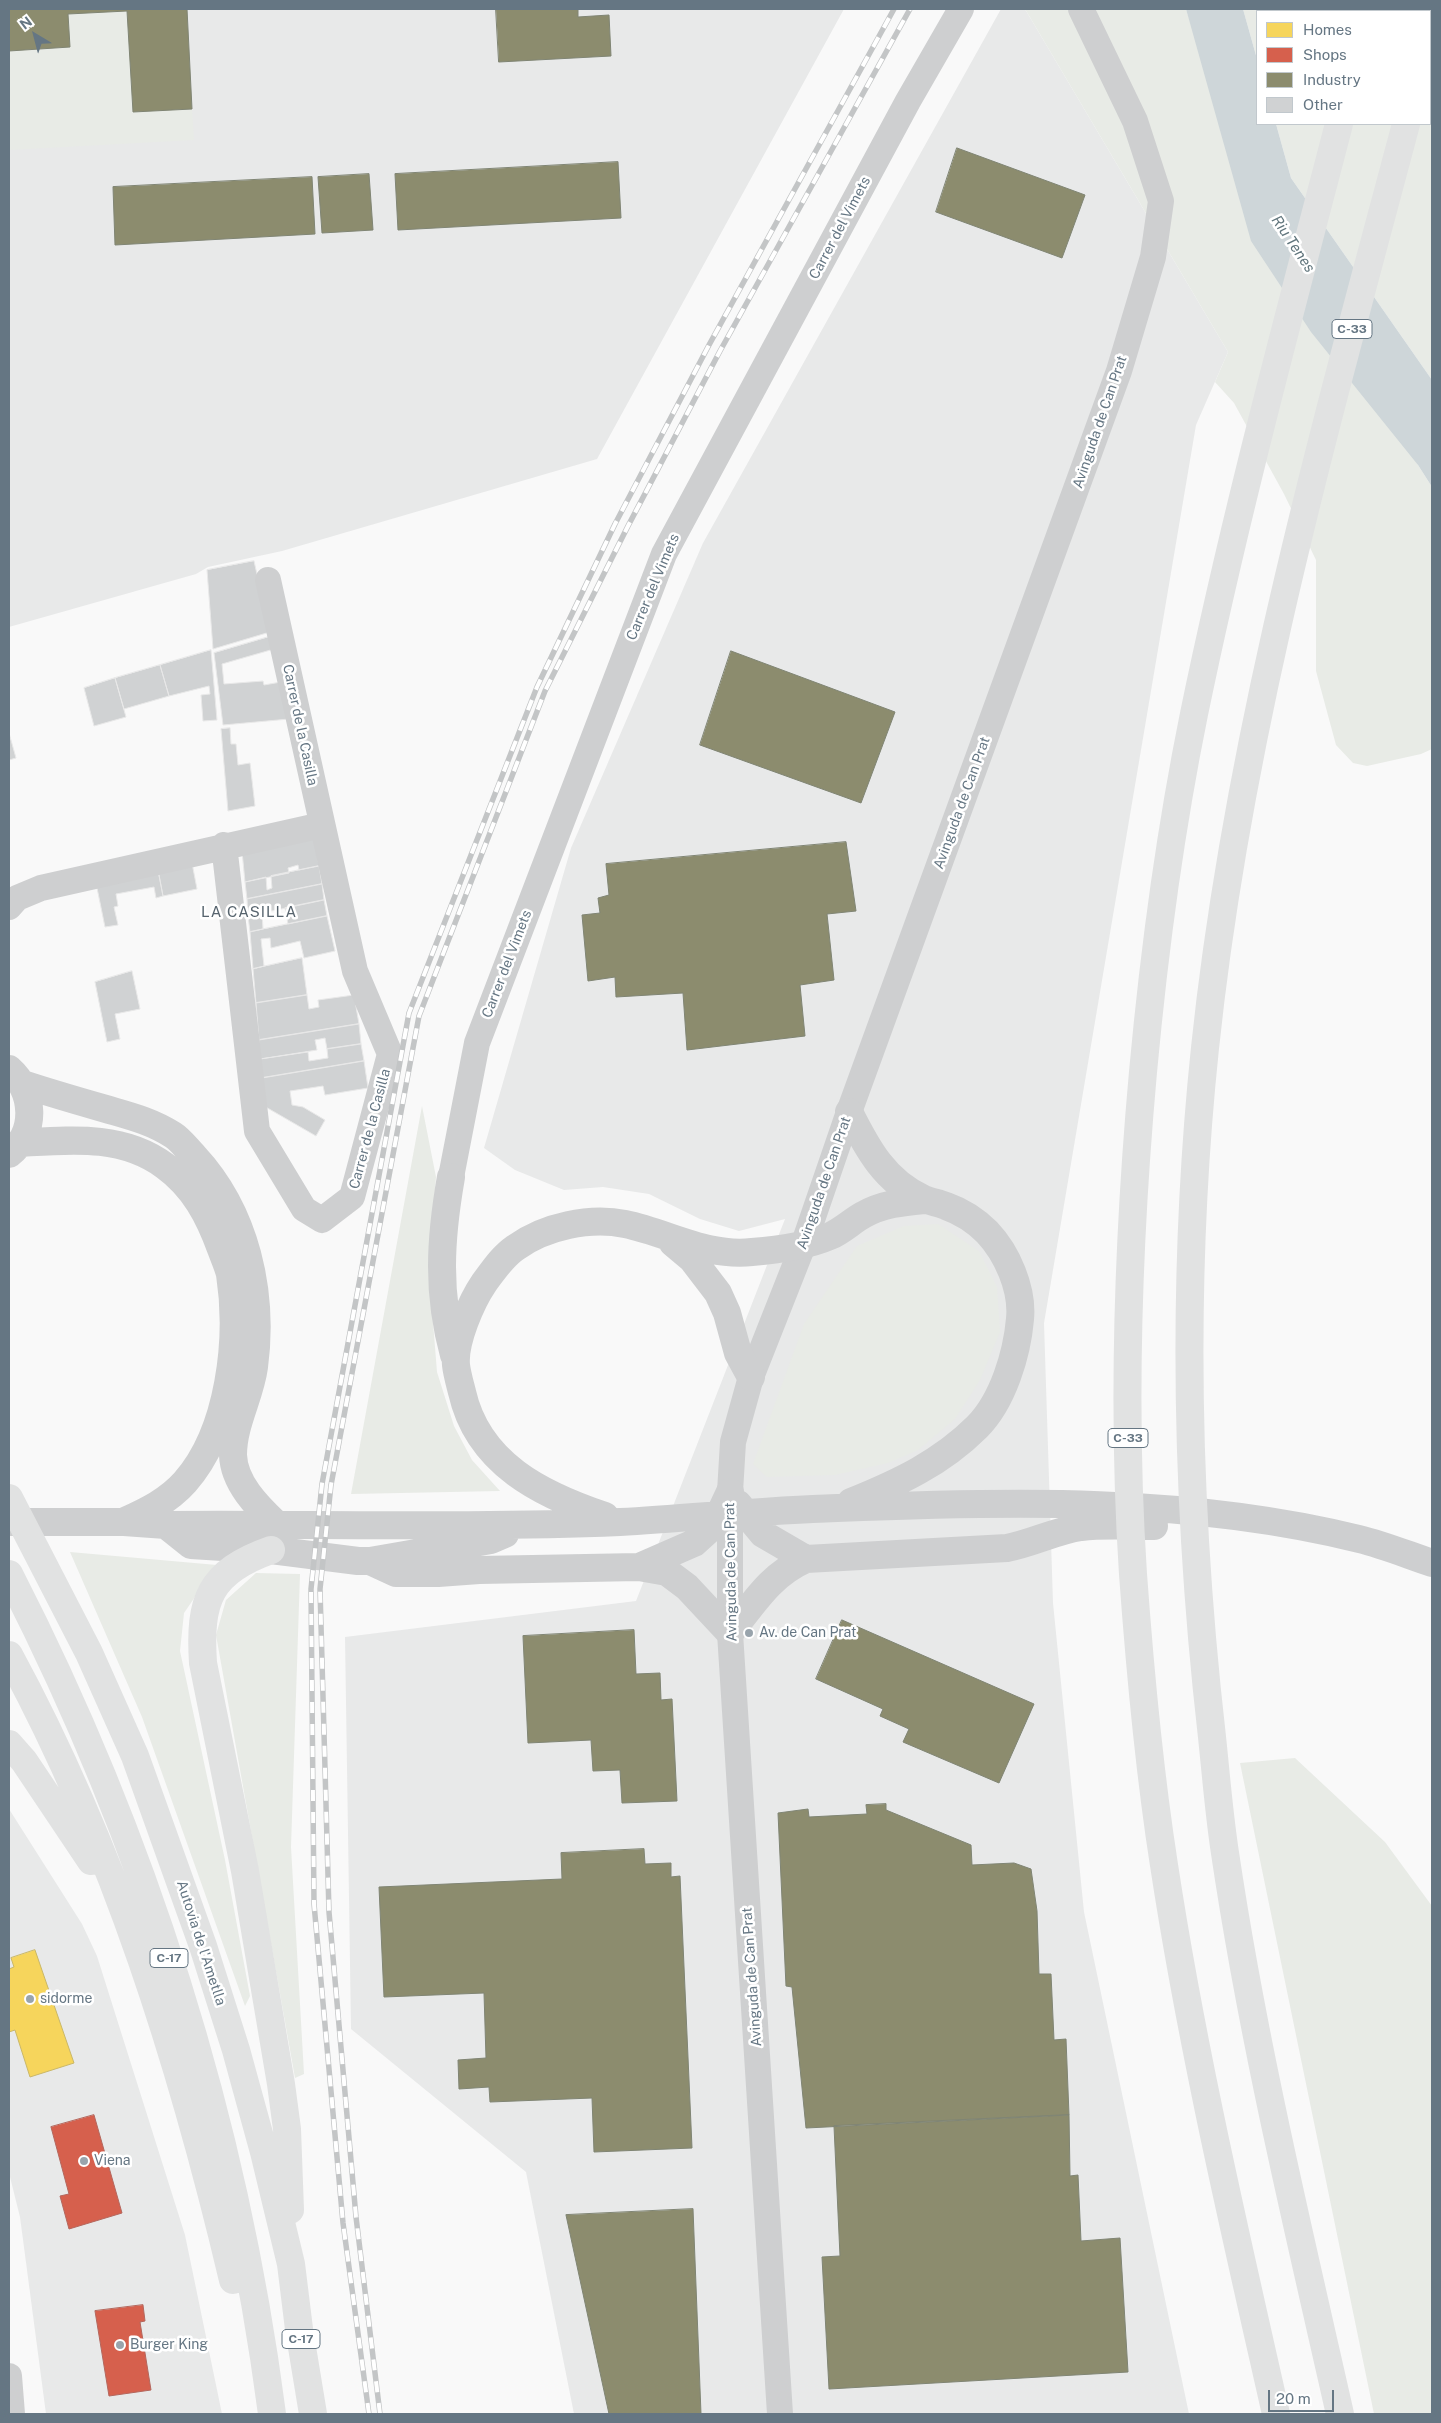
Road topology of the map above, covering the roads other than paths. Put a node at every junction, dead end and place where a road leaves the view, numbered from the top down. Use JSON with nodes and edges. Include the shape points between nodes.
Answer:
{"nodes":[{"id":1,"x":961,"y":9,"type":"edge"},
{"id":2,"x":1081,"y":9,"type":"edge"},
{"id":3,"x":1339,"y":125,"type":"edge"},
{"id":4,"x":1406,"y":125,"type":"edge"},
{"id":5,"x":268,"y":580,"type":"dead end"},
{"id":6,"x":322,"y":825,"type":"junction"},
{"id":7,"x":224,"y":845,"type":"junction"},
{"id":8,"x":9,"y":907,"type":"edge"},
{"id":9,"x":16,"y":1076,"type":"edge"},
{"id":10,"x":849,"y":1112,"type":"junction"},
{"id":11,"x":14,"y":1149,"type":"edge"},
{"id":12,"x":451,"y":1177,"type":"joint"},
{"id":13,"x":924,"y":1200,"type":"junction"},
{"id":14,"x":668,"y":1238,"type":"junction"},
{"id":15,"x":804,"y":1243,"type":"junction"},
{"id":16,"x":456,"y":1364,"type":"junction"},
{"id":17,"x":751,"y":1377,"type":"junction"},
{"id":18,"x":730,"y":1492,"type":"junction"},
{"id":19,"x":9,"y":1504,"type":"edge"},
{"id":20,"x":836,"y":1508,"type":"junction"},
{"id":21,"x":1241,"y":1516,"type":"junction"},
{"id":22,"x":124,"y":1522,"type":"junction"},
{"id":23,"x":621,"y":1522,"type":"junction"},
{"id":24,"x":527,"y":1524,"type":"junction"},
{"id":25,"x":283,"y":1533,"type":"junction"},
{"id":26,"x":806,"y":1558,"type":"junction"},
{"id":27,"x":364,"y":1561,"type":"junction"},
{"id":28,"x":1432,"y":1563,"type":"edge"},
{"id":29,"x":639,"y":1567,"type":"junction"},
{"id":30,"x":9,"y":1574,"type":"edge"},
{"id":31,"x":730,"y":1633,"type":"junction"},
{"id":32,"x":9,"y":1655,"type":"edge"},
{"id":33,"x":9,"y":1744,"type":"edge"},
{"id":34,"x":131,"y":1929,"type":"junction"},
{"id":35,"x":292,"y":2264,"type":"junction"},
{"id":36,"x":265,"y":2363,"type":"junction"},
{"id":37,"x":9,"y":2376,"type":"edge"},
{"id":38,"x":12,"y":2414,"type":"edge"},
{"id":39,"x":272,"y":2414,"type":"edge"},
{"id":40,"x":313,"y":2414,"type":"edge"},
{"id":41,"x":780,"y":2414,"type":"edge"},
{"id":42,"x":1276,"y":2414,"type":"edge"},
{"id":43,"x":1340,"y":2414,"type":"edge"}],
"edges":[{"from":1,"to":12,"type":"street","name":"Carrer del Vimets","via":[[664,554],[476,1043]]},
{"from":2,"to":10,"type":"street","name":"Avinguda de Can Prat","via":[[1134,121],[1160,201],[1153,257],[1119,371]]},
{"from":3,"to":42,"type":"highway","number":"C-33","via":[[1251,458],[1194,718],[1150,997],[1135,1158],[1130,1265],[1128,1431],[1133,1571],[1146,1728],[1163,1864],[1191,2018]]},
{"from":4,"to":43,"type":"highway","number":"C-33","via":[[1297,535],[1259,702],[1228,874],[1205,1050],[1192,1236],[1191,1470],[1199,1624],[1225,1853],[1260,2047]]},
{"from":5,"to":6,"type":"street","name":"Carrer de la Casilla"},
{"from":6,"to":7,"type":"street"},
{"from":6,"to":7,"type":"street","name":"Carrer de la Casilla","via":[[355,971],[390,1054],[352,1197],[322,1220],[304,1209],[257,1131]]},
{"from":7,"to":8,"type":"street","via":[[41,888],[17,898]]},
{"from":9,"to":11,"type":"street","via":[[30,1108],[27,1126]]},
{"from":9,"to":25,"type":"street","via":[[144,1120],[175,1136],[209,1172],[232,1212],[243,1240],[254,1281],[258,1322],[254,1369],[236,1431],[233,1456],[245,1489]]},
{"from":10,"to":13,"type":"street","via":[[882,1169],[901,1187]]},
{"from":10,"to":15,"type":"street","name":"Avinguda de Can Prat"},
{"from":11,"to":22,"type":"street","via":[[78,1140],[109,1142],[165,1166],[203,1206],[230,1272],[235,1322],[226,1396],[213,1434],[202,1458],[185,1482],[155,1507]]},
{"from":12,"to":16,"type":"street","via":[[441,1241],[447,1330]]},
{"from":13,"to":15,"type":"street","via":[[879,1208],[830,1236]]},
{"from":13,"to":20,"type":"street","via":[[968,1217],[987,1232],[1013,1273],[1021,1318],[1008,1372],[995,1401],[979,1425],[956,1446],[906,1480]]},
{"from":14,"to":15,"type":"street","via":[[732,1254]]},
{"from":14,"to":16,"type":"street","via":[[626,1224],[603,1222],[558,1228],[515,1248],[495,1267],[477,1294],[464,1323]]},
{"from":14,"to":17,"type":"street","via":[[692,1259],[718,1293],[738,1353]]},
{"from":15,"to":17,"type":"street","name":"Avinguda de Can Prat"},
{"from":16,"to":23,"type":"street","via":[[464,1399],[475,1426],[508,1468],[532,1486]]},
{"from":17,"to":18,"type":"street","name":"Avinguda de Can Prat","via":[[733,1442]]},
{"from":18,"to":26,"type":"street","via":[[763,1534]]},
{"from":18,"to":29,"type":"street","via":[[715,1524],[694,1543]]},
{"from":18,"to":31,"type":"street","name":"Avinguda de Can Prat"},
{"from":19,"to":22,"type":"street","via":[[94,1523]]},
{"from":19,"to":35,"type":"highway","name":"Autovia de l'Ametlla","number":"C-17","via":[[89,1653],[135,1756],[236,2050]]},
{"from":20,"to":21,"type":"street","via":[[1030,1504],[1150,1508]]},
{"from":20,"to":23,"type":"street"},
{"from":21,"to":26,"type":"street","via":[[1187,1526],[1083,1527],[1007,1548]]},
{"from":21,"to":28,"type":"street","via":[[1361,1540]]},
{"from":22,"to":25,"type":"street","via":[[166,1525],[191,1545]]},
{"from":23,"to":24,"type":"street"},
{"from":24,"to":25,"type":"street","via":[[360,1525]]},
{"from":24,"to":27,"type":"street","via":[[490,1540]]},
{"from":25,"to":27,"type":"street","via":[[304,1554]]},
{"from":25,"to":35,"type":"highway","via":[[226,1574],[213,1590],[201,1629],[203,1663],[244,1871],[288,2129]]},
{"from":26,"to":31,"type":"street","via":[[786,1568],[768,1584]]},
{"from":27,"to":29,"type":"street","via":[[396,1572],[438,1574],[479,1570]]},
{"from":29,"to":31,"type":"street","via":[[667,1572]]},
{"from":30,"to":36,"type":"highway","number":"C-17","via":[[88,1740],[157,1920],[217,2122]]},
{"from":31,"to":41,"type":"street","name":"Avinguda de Can Prat"},
{"from":32,"to":34,"type":"highway","via":[[78,1796]]},
{"from":33,"to":34,"type":"highway","via":[[74,1834]]},
{"from":34,"to":36,"type":"highway","via":[[174,2057],[210,2181],[238,2301]]},
{"from":35,"to":40,"type":"highway","name":"Autovia de l'Ametlla","number":"C-17"},
{"from":36,"to":39,"type":"highway","number":"C-17"},
{"from":37,"to":38,"type":"street"}]}
